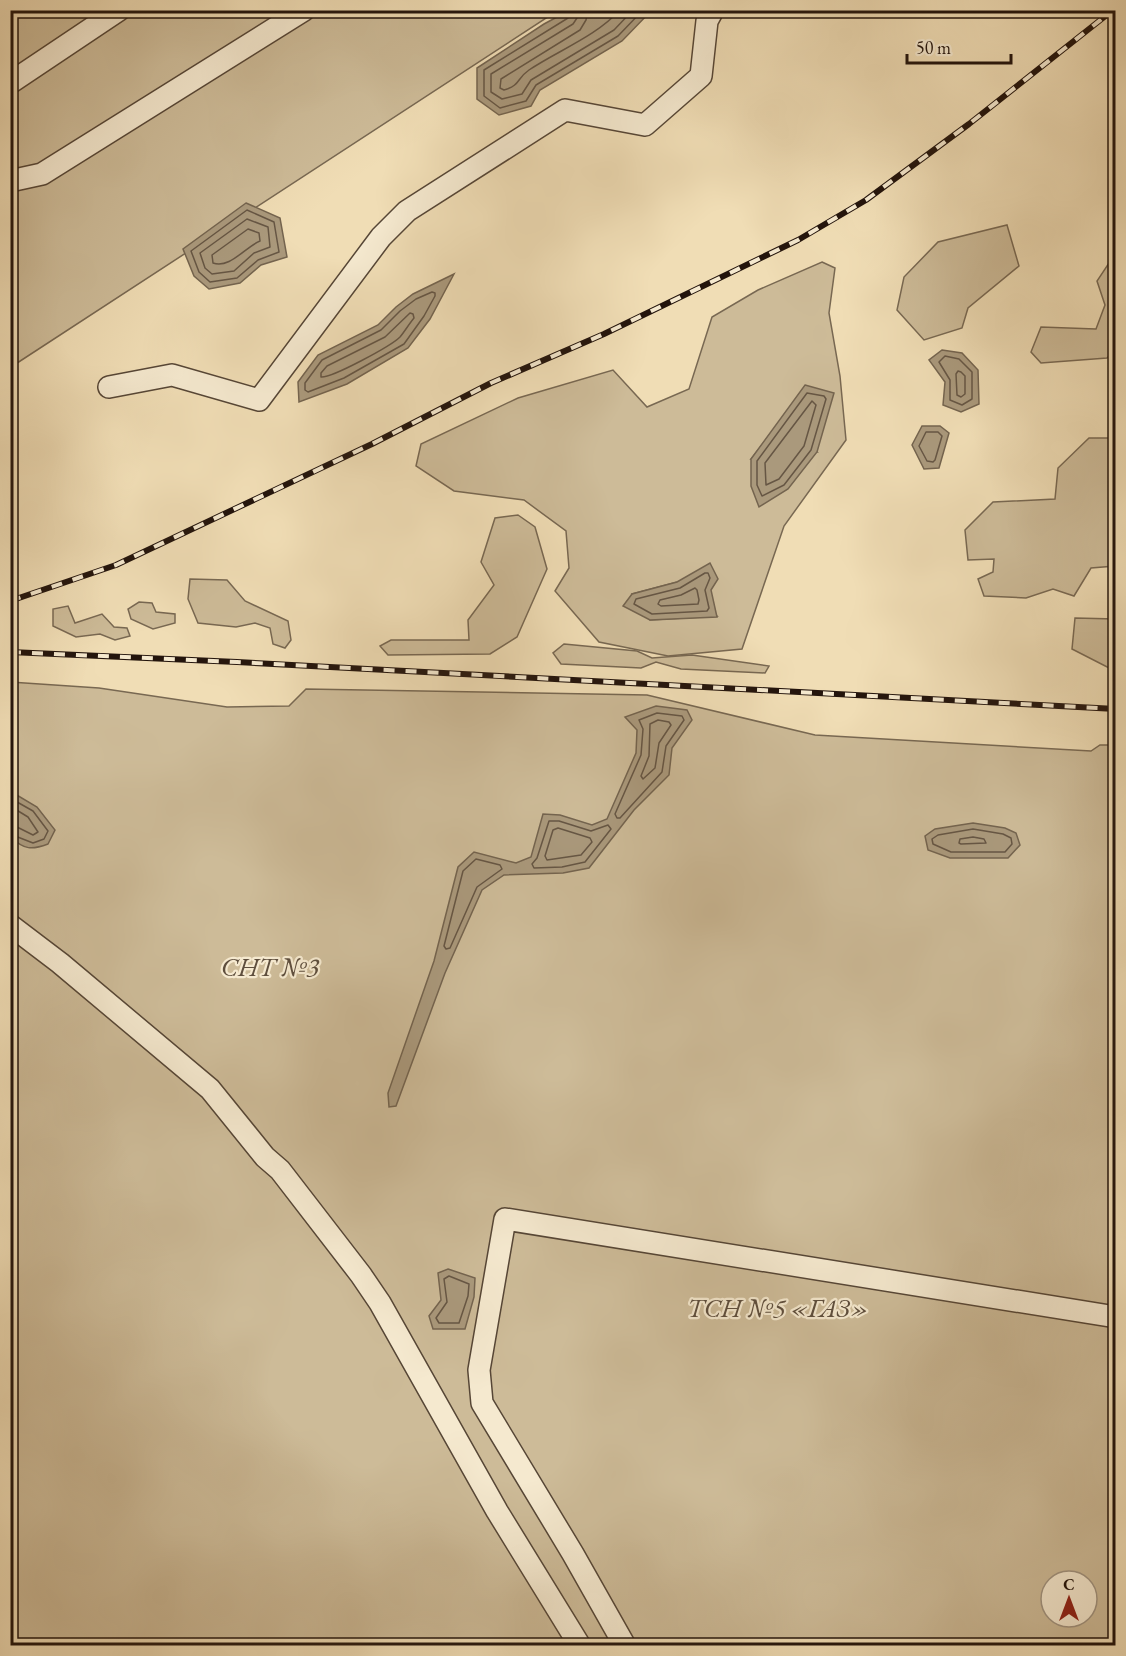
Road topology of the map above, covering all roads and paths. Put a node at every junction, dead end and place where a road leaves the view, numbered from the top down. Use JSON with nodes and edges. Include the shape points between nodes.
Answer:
{"nodes":[{"id":1,"x":119,"y":10,"type":"edge"},
{"id":2,"x":304,"y":10,"type":"edge"},
{"id":3,"x":713,"y":10,"type":"edge"},
{"id":4,"x":10,"y":83,"type":"edge"},
{"id":5,"x":10,"y":181,"type":"edge"},
{"id":6,"x":110,"y":387,"type":"dead end"},
{"id":7,"x":10,"y":925,"type":"edge"},
{"id":8,"x":1116,"y":1317,"type":"edge"},
{"id":9,"x":580,"y":1646,"type":"edge"},
{"id":10,"x":625,"y":1646,"type":"edge"}],
"edges":[{"from":1,"to":4,"type":"lane"},
{"from":2,"to":5,"type":"lane","via":[[42,174]]},
{"from":3,"to":6,"type":"lane","via":[[707,21],[701,76],[645,125],[565,110],[407,212],[381,237],[259,400],[172,375]]},
{"from":7,"to":9,"type":"lane","via":[[210,1089],[280,1170],[380,1303],[497,1511]]},
{"from":8,"to":10,"type":"lane","via":[[505,1219],[479,1370],[482,1403]]}]}
